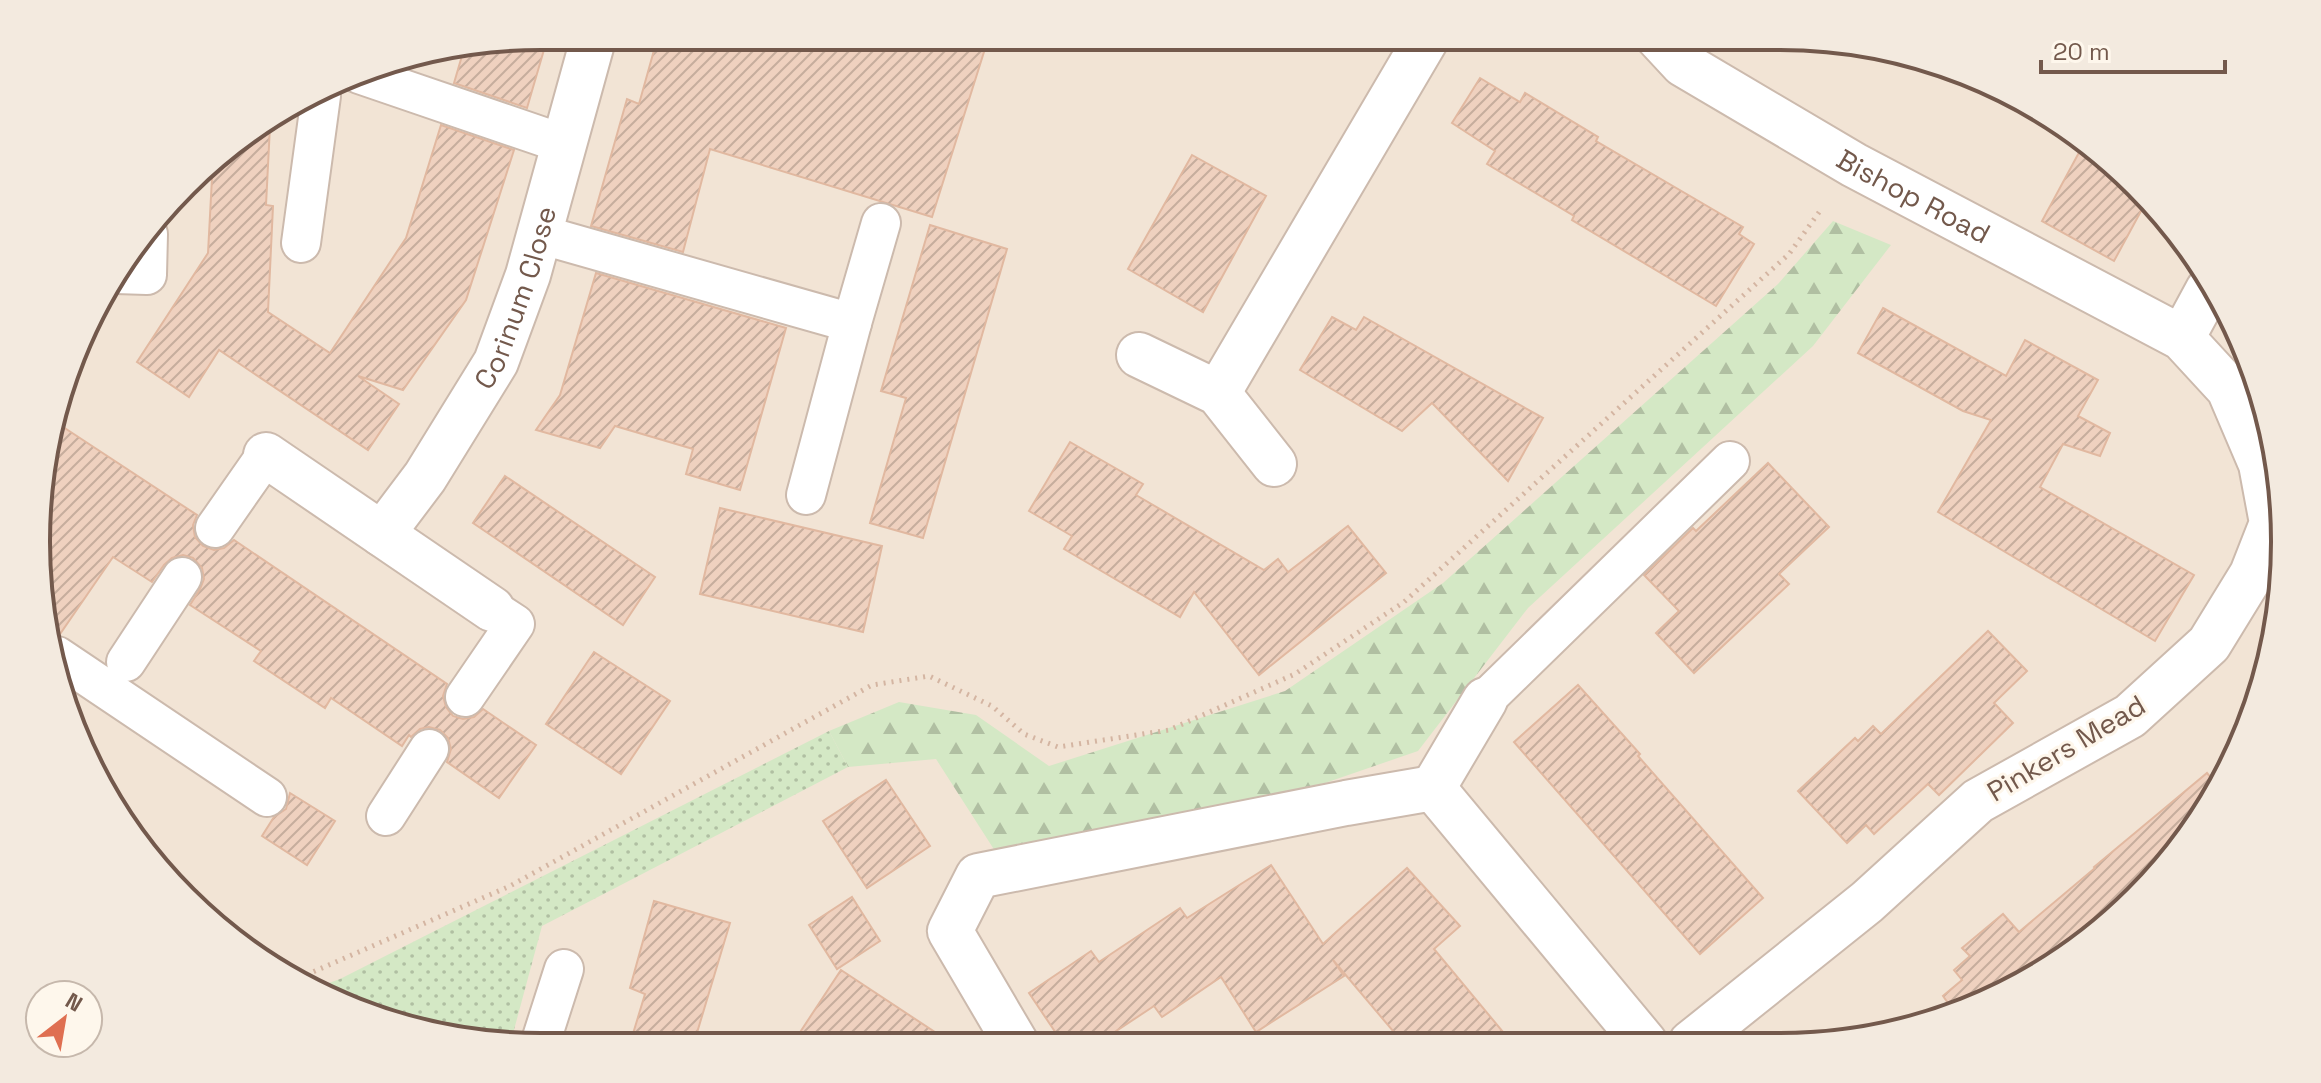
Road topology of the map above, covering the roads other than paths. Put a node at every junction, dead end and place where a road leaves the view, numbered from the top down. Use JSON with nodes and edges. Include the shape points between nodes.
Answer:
{"nodes":[{"id":1,"x":590,"y":50,"type":"edge"},
{"id":2,"x":1420,"y":50,"type":"edge"},
{"id":3,"x":1670,"y":50,"type":"edge"},
{"id":4,"x":375,"y":79,"type":"edge"},
{"id":5,"x":320,"y":103,"type":"edge"},
{"id":6,"x":564,"y":144,"type":"junction"},
{"id":7,"x":881,"y":223,"type":"dead end"},
{"id":8,"x":539,"y":234,"type":"junction"},
{"id":9,"x":301,"y":243,"type":"dead end"},
{"id":10,"x":148,"y":248,"type":"edge"},
{"id":11,"x":129,"y":274,"type":"edge"},
{"id":12,"x":2205,"y":296,"type":"edge"},
{"id":13,"x":852,"y":323,"type":"junction"},
{"id":14,"x":2182,"y":338,"type":"junction"},
{"id":15,"x":1139,"y":355,"type":"dead end"},
{"id":16,"x":1218,"y":393,"type":"junction"},
{"id":17,"x":266,"y":455,"type":"joint"},
{"id":18,"x":1730,"y":461,"type":"dead end"},
{"id":19,"x":1274,"y":464,"type":"dead end"},
{"id":20,"x":806,"y":495,"type":"dead end"},
{"id":21,"x":2270,"y":513,"type":"edge"},
{"id":22,"x":2271,"y":527,"type":"edge"},
{"id":23,"x":215,"y":528,"type":"dead end"},
{"id":24,"x":382,"y":534,"type":"junction"},
{"id":25,"x":182,"y":577,"type":"dead end"},
{"id":26,"x":492,"y":609,"type":"joint"},
{"id":27,"x":65,"y":661,"type":"edge"},
{"id":28,"x":126,"y":662,"type":"dead end"},
{"id":29,"x":465,"y":697,"type":"dead end"},
{"id":30,"x":1485,"y":700,"type":"joint"},
{"id":31,"x":429,"y":749,"type":"dead end"},
{"id":32,"x":1433,"y":788,"type":"junction"},
{"id":33,"x":267,"y":797,"type":"dead end"},
{"id":34,"x":386,"y":816,"type":"dead end"},
{"id":35,"x":564,"y":969,"type":"dead end"},
{"id":36,"x":543,"y":1033,"type":"edge"},
{"id":37,"x":1010,"y":1033,"type":"edge"},
{"id":38,"x":1637,"y":1033,"type":"edge"},
{"id":39,"x":1703,"y":1033,"type":"edge"}],
"edges":[{"from":1,"to":6,"type":"street","name":"Corinum Close"},
{"from":2,"to":16,"type":"street"},
{"from":3,"to":14,"type":"street","name":"Bishop Road","via":[[1683,64],[1854,165]]},
{"from":4,"to":6,"type":"lane"},
{"from":5,"to":9,"type":"lane"},
{"from":6,"to":8,"type":"street","name":"Corinum Close"},
{"from":7,"to":13,"type":"lane"},
{"from":8,"to":13,"type":"lane"},
{"from":8,"to":24,"type":"street","name":"Corinum Close","via":[[496,362],[425,477]]},
{"from":10,"to":11,"type":"lane","via":[[147,275]]},
{"from":12,"to":14,"type":"street"},
{"from":13,"to":20,"type":"lane"},
{"from":14,"to":21,"type":"street","name":"Pinkers Mead","via":[[2229,389],[2261,464]]},
{"from":15,"to":16,"type":"street"},
{"from":16,"to":19,"type":"street"},
{"from":17,"to":23,"type":"lane"},
{"from":17,"to":24,"type":"street"},
{"from":18,"to":30,"type":"lane"},
{"from":22,"to":39,"type":"street","name":"Pinkers Mead","via":[[2252,574],[2209,644],[2130,716],[1978,801],[1867,902]]},
{"from":24,"to":26,"type":"street"},
{"from":25,"to":28,"type":"lane"},
{"from":26,"to":29,"type":"lane","via":[[515,624]]},
{"from":27,"to":33,"type":"lane"},
{"from":30,"to":32,"type":"street"},
{"from":31,"to":34,"type":"lane"},
{"from":32,"to":37,"type":"street","via":[[978,876],[950,931]]},
{"from":32,"to":38,"type":"street"},
{"from":35,"to":36,"type":"lane"}]}
